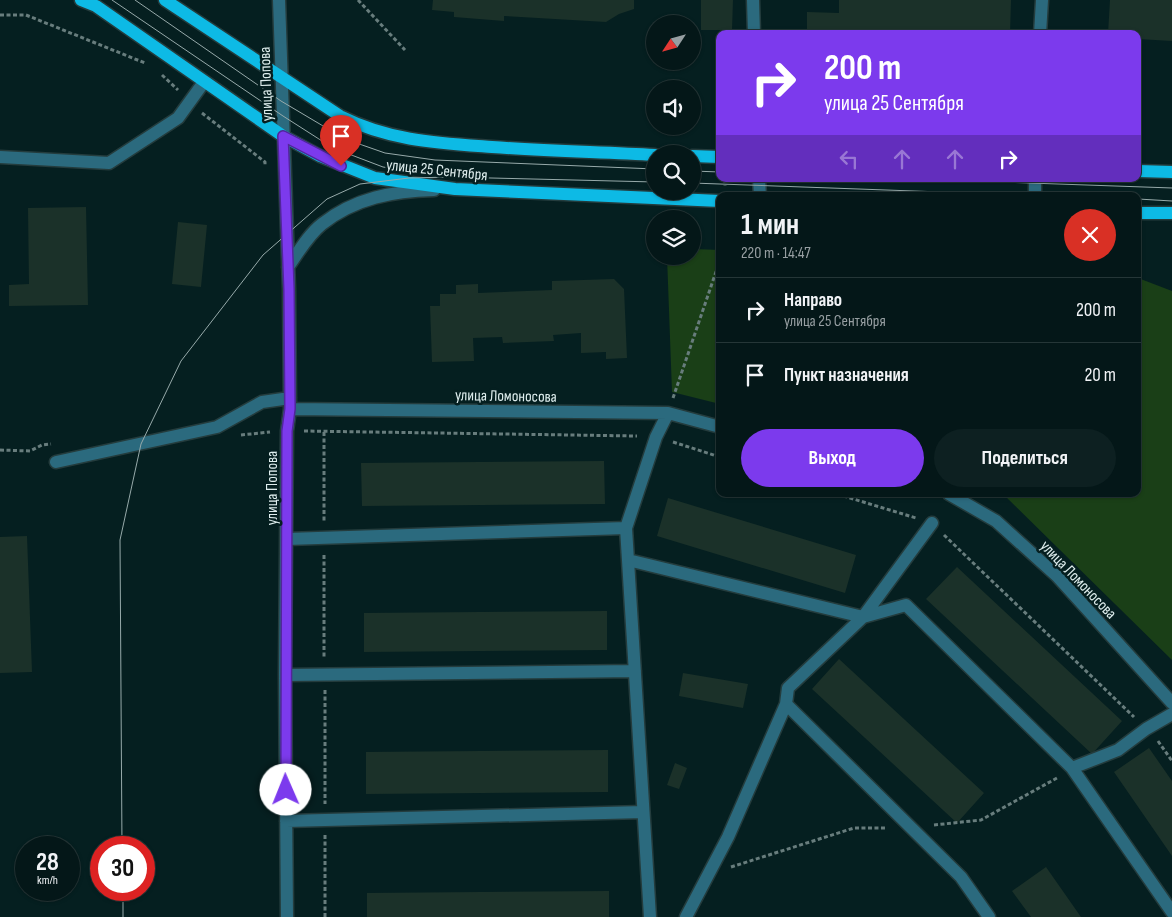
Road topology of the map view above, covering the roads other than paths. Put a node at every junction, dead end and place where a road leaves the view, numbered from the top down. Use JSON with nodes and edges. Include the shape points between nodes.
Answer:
{"nodes":[{"id":1,"x":81,"y":0,"type":"edge"},
{"id":2,"x":165,"y":0,"type":"edge"},
{"id":3,"x":280,"y":0,"type":"edge"},
{"id":4,"x":753,"y":0,"type":"edge"},
{"id":5,"x":1042,"y":0,"type":"edge"},
{"id":6,"x":754,"y":30,"type":"edge"},
{"id":7,"x":1040,"y":30,"type":"edge"},
{"id":8,"x":281,"y":77,"type":"junction"},
{"id":9,"x":204,"y":82,"type":"junction"},
{"id":10,"x":283,"y":136,"type":"junction"},
{"id":11,"x":646,"y":155,"type":"edge"},
{"id":12,"x":0,"y":157,"type":"edge"},
{"id":13,"x":701,"y":157,"type":"edge"},
{"id":14,"x":716,"y":158,"type":"edge"},
{"id":15,"x":1141,"y":171,"type":"edge"},
{"id":16,"x":1172,"y":172,"type":"edge"},
{"id":17,"x":455,"y":189,"type":"junction"},
{"id":18,"x":716,"y":201,"type":"edge"},
{"id":19,"x":1141,"y":212,"type":"edge"},
{"id":20,"x":1172,"y":213,"type":"edge"},
{"id":21,"x":288,"y":267,"type":"junction"},
{"id":22,"x":290,"y":404,"type":"junction"},
{"id":23,"x":668,"y":413,"type":"junction"},
{"id":24,"x":716,"y":426,"type":"edge"},
{"id":25,"x":56,"y":462,"type":"dead end"},
{"id":26,"x":953,"y":497,"type":"edge"},
{"id":27,"x":932,"y":523,"type":"road end"},
{"id":28,"x":626,"y":528,"type":"junction"},
{"id":29,"x":287,"y":539,"type":"junction"},
{"id":30,"x":628,"y":560,"type":"junction"},
{"id":31,"x":864,"y":617,"type":"junction"},
{"id":32,"x":634,"y":671,"type":"junction"},
{"id":33,"x":285,"y":676,"type":"junction"},
{"id":34,"x":1172,"y":703,"type":"edge"},
{"id":35,"x":786,"y":704,"type":"junction"},
{"id":36,"x":1172,"y":714,"type":"edge"},
{"id":37,"x":1072,"y":768,"type":"junction"},
{"id":38,"x":643,"y":812,"type":"junction"},
{"id":39,"x":286,"y":821,"type":"junction"},
{"id":40,"x":1172,"y":912,"type":"edge"},
{"id":41,"x":287,"y":917,"type":"edge"},
{"id":42,"x":650,"y":917,"type":"edge"},
{"id":43,"x":686,"y":917,"type":"edge"},
{"id":44,"x":989,"y":917,"type":"edge"}],
"edges":[{"from":1,"to":9,"type":"main road","name":"улица 25 Сентября","via":[[96,6]]},
{"from":2,"to":8,"type":"main road"},
{"from":3,"to":8,"type":"street","name":"улица Попова"},
{"from":4,"to":6,"type":"street"},
{"from":5,"to":7,"type":"street"},
{"from":8,"to":10,"type":"street","name":"улица Попова"},
{"from":8,"to":11,"type":"main road","via":[[340,116],[389,136],[494,148]]},
{"from":9,"to":10,"type":"main road","name":"улица 25 Сентября"},
{"from":9,"to":12,"type":"street","via":[[178,118],[109,163]]},
{"from":10,"to":17,"type":"main road","name":"улица 25 Сентября","via":[[320,156],[375,178]]},
{"from":10,"to":21,"type":"street","name":"улица Попова"},
{"from":13,"to":14,"type":"main road"},
{"from":15,"to":16,"type":"main road"},
{"from":17,"to":18,"type":"main road","name":"улица 25 Сентября"},
{"from":17,"to":21,"type":"street","via":[[403,191],[370,197],[320,225]]},
{"from":19,"to":20,"type":"main road"},
{"from":21,"to":22,"type":"street","name":"улица Попова"},
{"from":22,"to":23,"type":"street","name":"улица Ломоносова"},
{"from":22,"to":25,"type":"street","name":"улица Ломоносова","via":[[262,402],[217,427]]},
{"from":22,"to":29,"type":"street","name":"улица Попова"},
{"from":23,"to":24,"type":"street","name":"улица Ломоносова"},
{"from":23,"to":28,"type":"street","via":[[656,437]]},
{"from":26,"to":34,"type":"street","name":"улица Ломоносова","via":[[996,521],[1057,576]]},
{"from":27,"to":31,"type":"street"},
{"from":28,"to":29,"type":"street"},
{"from":28,"to":30,"type":"street"},
{"from":29,"to":33,"type":"street","name":"улица Попова"},
{"from":30,"to":31,"type":"street"},
{"from":30,"to":32,"type":"street"},
{"from":31,"to":35,"type":"street","via":[[788,688]]},
{"from":31,"to":37,"type":"street","via":[[906,605]]},
{"from":32,"to":33,"type":"street"},
{"from":32,"to":38,"type":"street"},
{"from":33,"to":39,"type":"street","name":"улица Попова"},
{"from":35,"to":43,"type":"street","via":[[728,837]]},
{"from":35,"to":44,"type":"street","via":[[961,877]]},
{"from":36,"to":37,"type":"street","via":[[1118,750]]},
{"from":37,"to":40,"type":"street"},
{"from":38,"to":39,"type":"street"},
{"from":38,"to":42,"type":"street"},
{"from":39,"to":41,"type":"street","name":"улица Попова"}]}
